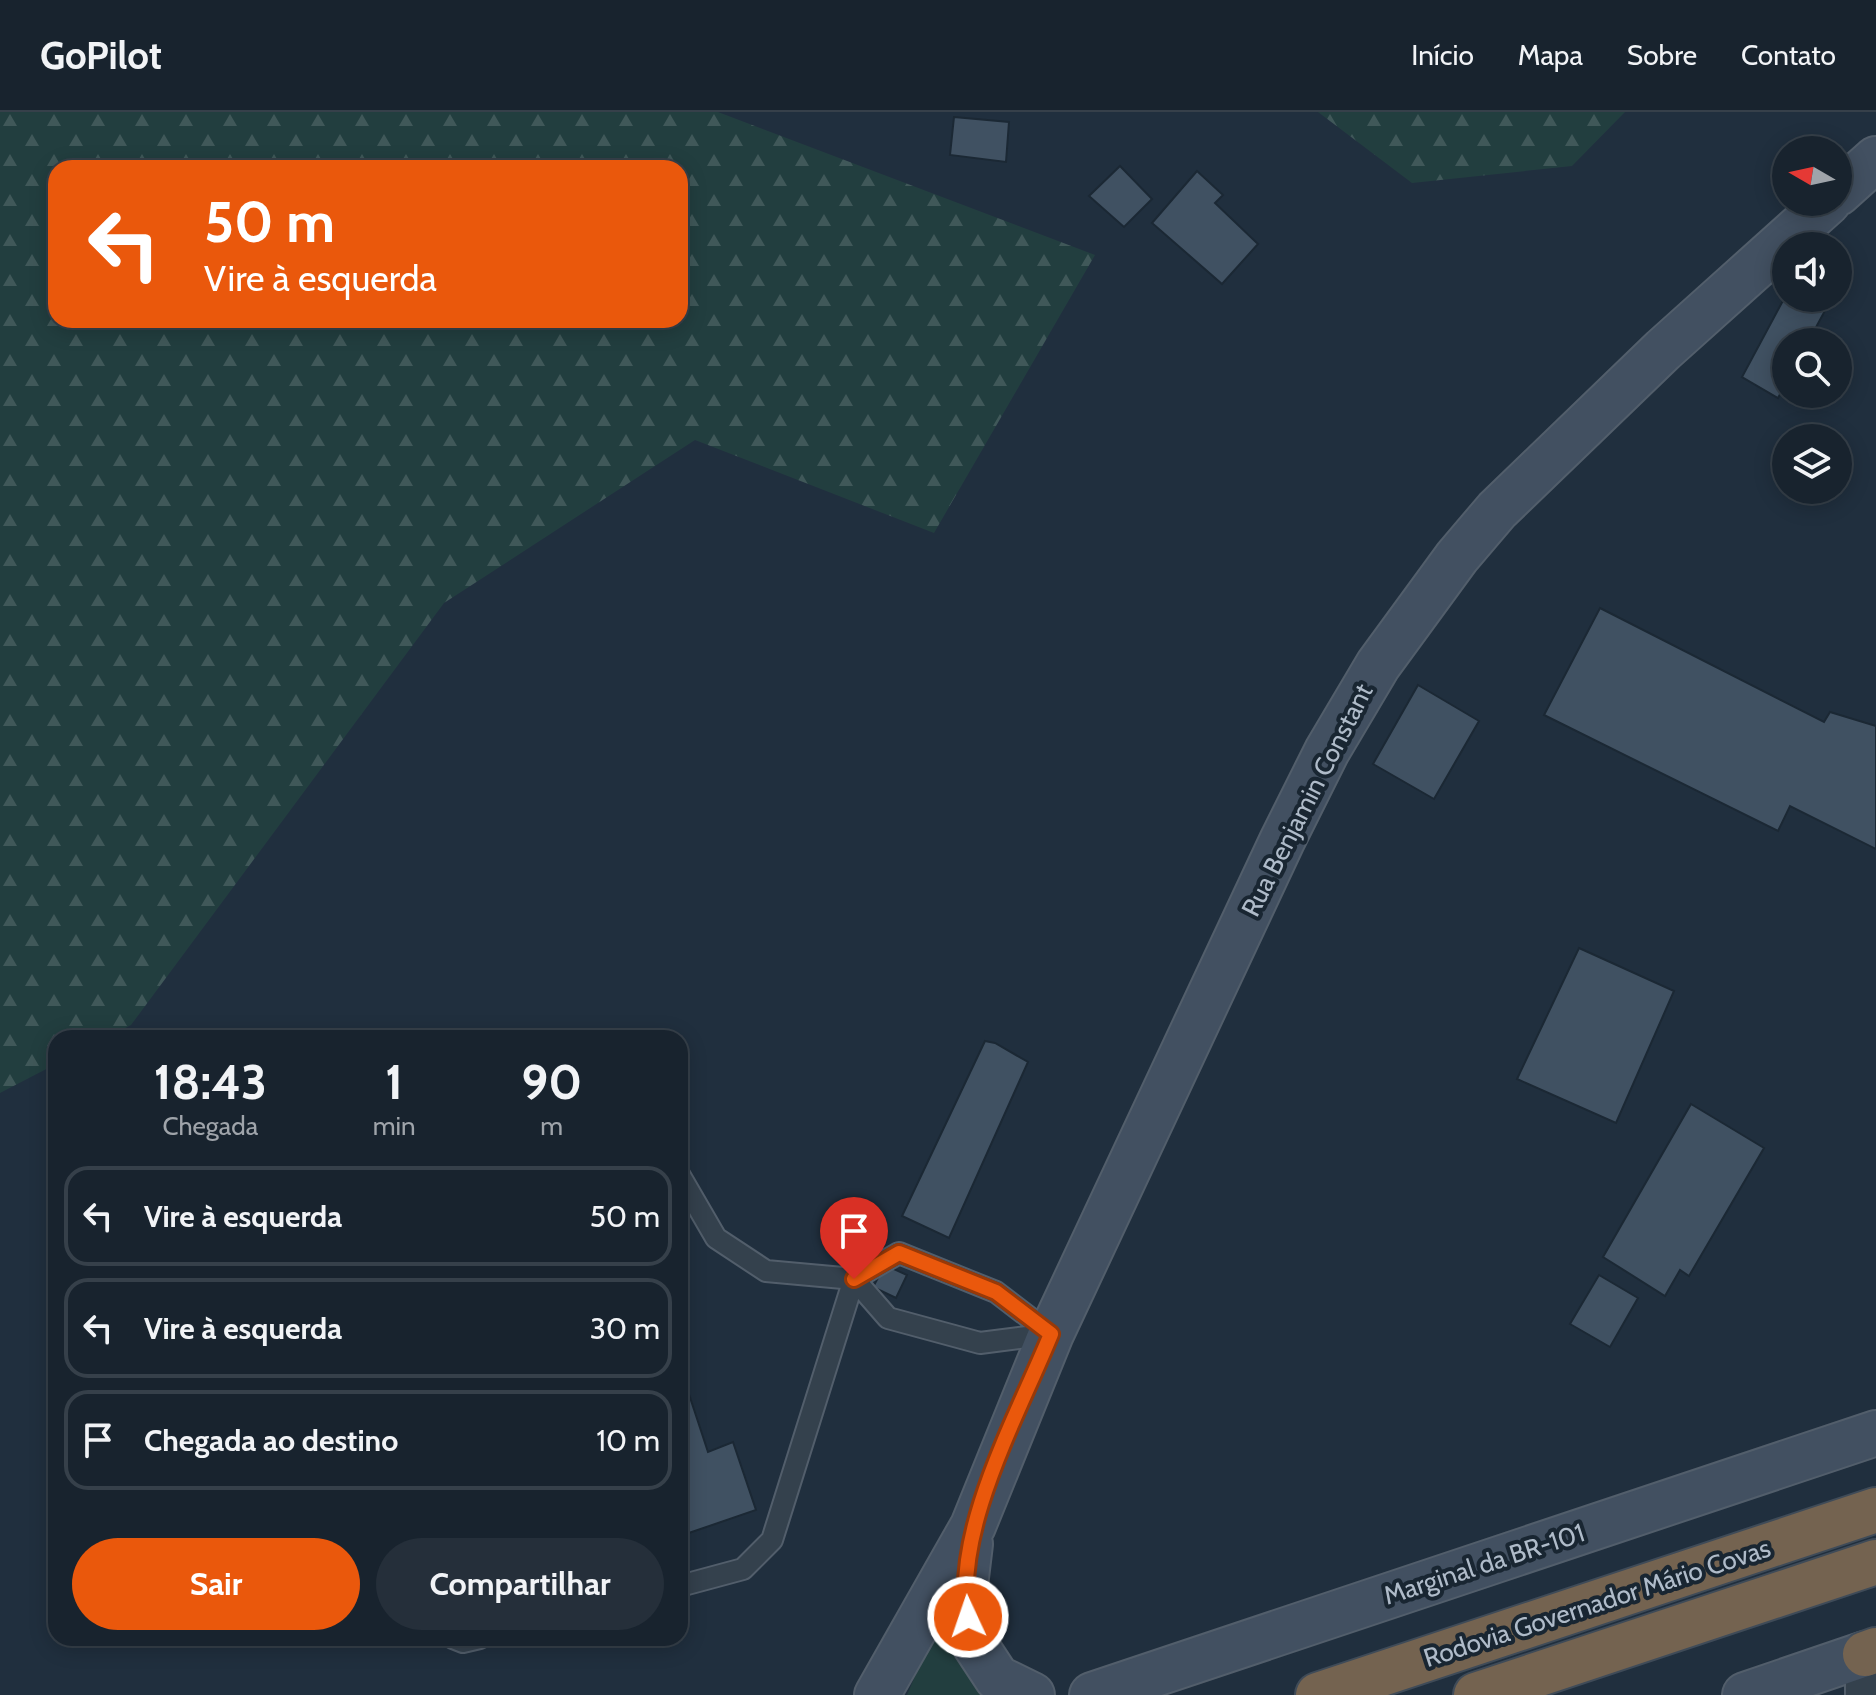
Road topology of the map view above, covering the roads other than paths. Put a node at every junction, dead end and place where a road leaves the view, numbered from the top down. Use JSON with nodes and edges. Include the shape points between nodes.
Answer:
{"nodes":[{"id":1,"x":1876,"y":159,"type":"edge"},
{"id":2,"x":1852,"y":180,"type":"edge"},
{"id":3,"x":1812,"y":216,"type":"edge"},
{"id":4,"x":688,"y":1190,"type":"edge"},
{"id":5,"x":854,"y":1279,"type":"junction"},
{"id":6,"x":1051,"y":1334,"type":"junction"},
{"id":7,"x":1876,"y":1433,"type":"edge"},
{"id":8,"x":1876,"y":1510,"type":"edge"},
{"id":9,"x":973,"y":1526,"type":"junction"},
{"id":10,"x":1876,"y":1562,"type":"edge"},
{"id":11,"x":688,"y":1584,"type":"edge"},
{"id":12,"x":1869,"y":1667,"type":"edge"},
{"id":13,"x":877,"y":1695,"type":"edge"},
{"id":14,"x":1032,"y":1695,"type":"edge"},
{"id":15,"x":1092,"y":1695,"type":"edge"},
{"id":16,"x":1318,"y":1695,"type":"edge"},
{"id":17,"x":1476,"y":1695,"type":"edge"},
{"id":18,"x":1745,"y":1695,"type":"edge"}],
"edges":[{"from":1,"to":2,"type":"main road"},
{"from":3,"to":6,"type":"main road","name":"Rua Benjamin Constant","via":[[1497,510],[1378,665],[1282,841]]},
{"from":4,"to":5,"type":"lane","via":[[716,1238],[766,1271]]},
{"from":5,"to":6,"type":"lane","via":[[888,1318],[980,1343]]},
{"from":5,"to":6,"type":"lane","via":[[899,1253],[996,1292]]},
{"from":5,"to":11,"type":"lane","via":[[772,1540],[743,1569]]},
{"from":6,"to":9,"type":"main road","name":"Rua Benjamin Constant"},
{"from":7,"to":15,"type":"main road","name":"Marginal da BR-101"},
{"from":8,"to":16,"type":"highway","name":"Rodovia Governador Mário Covas"},
{"from":9,"to":13,"type":"main road","name":"Rua Benjamin Constant"},
{"from":9,"to":14,"type":"main road","name":"Rua Benjamin Constant","via":[[964,1594],[972,1640],[997,1678]]},
{"from":10,"to":17,"type":"highway","name":"Rodovia Governador Mário Covas"},
{"from":12,"to":18,"type":"main road"}]}
